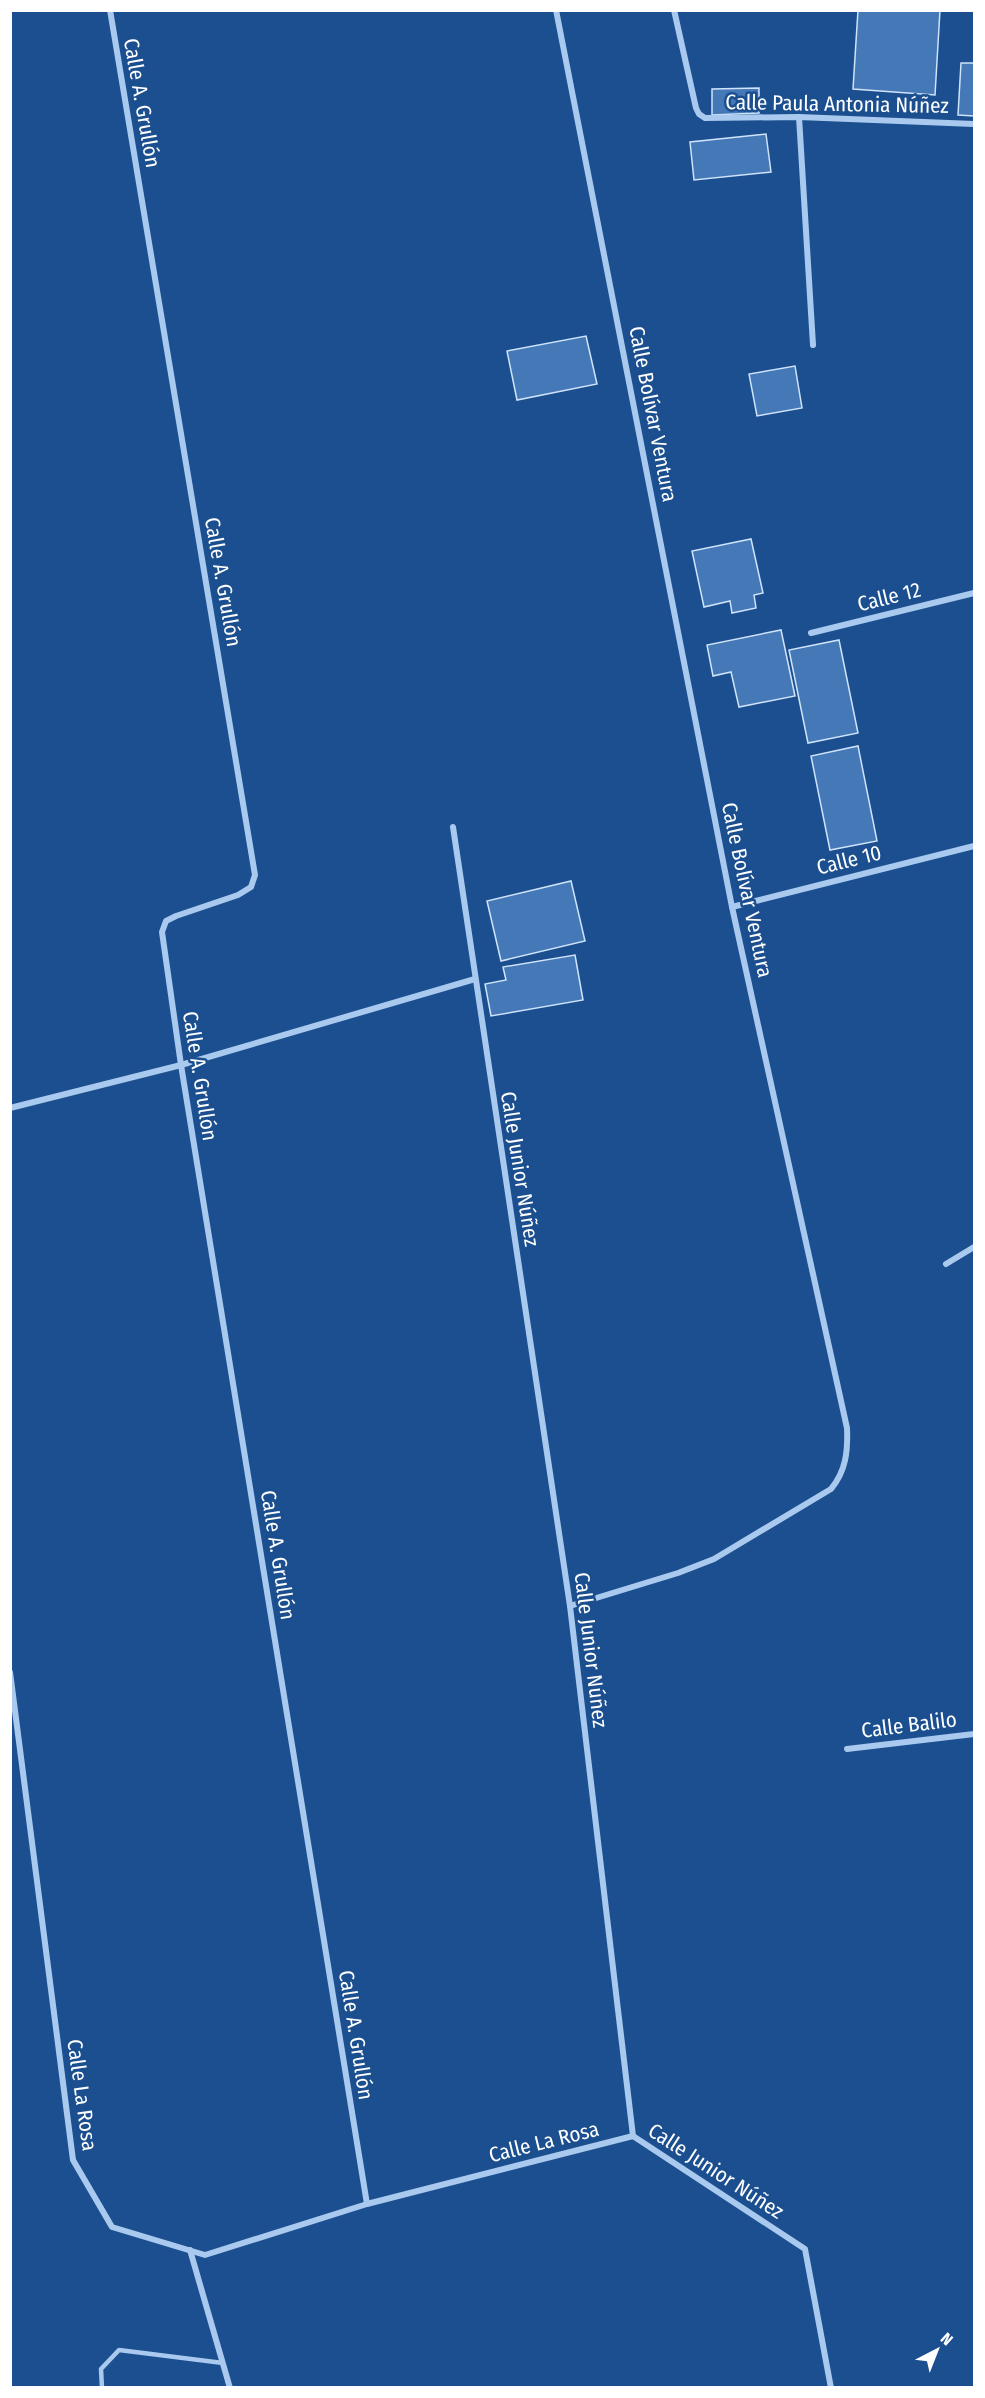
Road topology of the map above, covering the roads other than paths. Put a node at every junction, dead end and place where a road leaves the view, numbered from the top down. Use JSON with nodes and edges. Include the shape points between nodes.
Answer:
{"nodes":[{"id":1,"x":110,"y":10,"type":"edge"},
{"id":2,"x":556,"y":10,"type":"edge"},
{"id":3,"x":674,"y":10,"type":"edge"},
{"id":4,"x":799,"y":117,"type":"junction"},
{"id":5,"x":975,"y":124,"type":"edge"},
{"id":6,"x":813,"y":345,"type":"dead end"},
{"id":7,"x":975,"y":593,"type":"edge"},
{"id":8,"x":811,"y":633,"type":"dead end"},
{"id":9,"x":453,"y":827,"type":"dead end"},
{"id":10,"x":975,"y":846,"type":"edge"},
{"id":11,"x":732,"y":907,"type":"junction"},
{"id":12,"x":475,"y":979,"type":"junction"},
{"id":13,"x":181,"y":1065,"type":"junction"},
{"id":14,"x":10,"y":1108,"type":"edge"},
{"id":15,"x":975,"y":1247,"type":"edge"},
{"id":16,"x":946,"y":1264,"type":"dead end"},
{"id":17,"x":570,"y":1606,"type":"junction"},
{"id":18,"x":10,"y":1672,"type":"edge"},
{"id":19,"x":975,"y":1734,"type":"edge"},
{"id":20,"x":847,"y":1749,"type":"dead end"},
{"id":21,"x":633,"y":2136,"type":"junction"},
{"id":22,"x":367,"y":2204,"type":"junction"},
{"id":23,"x":190,"y":2250,"type":"junction"},
{"id":24,"x":223,"y":2364,"type":"junction"},
{"id":25,"x":102,"y":2388,"type":"edge"},
{"id":26,"x":230,"y":2388,"type":"edge"},
{"id":27,"x":831,"y":2388,"type":"edge"}],
"edges":[{"from":1,"to":13,"type":"street","name":"Calle A. Grullón","via":[[255,875],[251,887],[238,895],[166,921],[162,932]]},
{"from":2,"to":11,"type":"street","name":"Calle Bolívar Ventura"},
{"from":3,"to":4,"type":"street","name":"Calle Paula Antonia Núñez","via":[[699,114],[705,118]]},
{"from":4,"to":5,"type":"street","name":"Calle Paula Antonia Núñez"},
{"from":4,"to":6,"type":"street"},
{"from":7,"to":8,"type":"street","name":"Calle 12"},
{"from":9,"to":12,"type":"street","name":"Calle Junior Núñez"},
{"from":10,"to":11,"type":"street","name":"Calle 10"},
{"from":11,"to":17,"type":"street","name":"Calle Bolívar Ventura","via":[[847,1428],[845,1463],[831,1489],[714,1558]]},
{"from":12,"to":13,"type":"street"},
{"from":12,"to":17,"type":"street","name":"Calle Junior Núñez"},
{"from":13,"to":14,"type":"street"},
{"from":13,"to":22,"type":"street","name":"Calle A. Grullón"},
{"from":15,"to":16,"type":"street"},
{"from":17,"to":21,"type":"street","name":"Calle Junior Núñez"},
{"from":18,"to":23,"type":"street","name":"Calle La Rosa","via":[[73,2160],[112,2227]]},
{"from":19,"to":20,"type":"street","name":"Calle Balilo"},
{"from":21,"to":22,"type":"street","name":"Calle La Rosa"},
{"from":21,"to":27,"type":"street","name":"Calle Junior Núñez","via":[[805,2249]]},
{"from":22,"to":23,"type":"street","name":"Calle La Rosa","via":[[205,2254]]},
{"from":23,"to":24,"type":"street"},
{"from":24,"to":25,"type":"lane","via":[[119,2350],[102,2369]]},
{"from":24,"to":26,"type":"street"}]}
